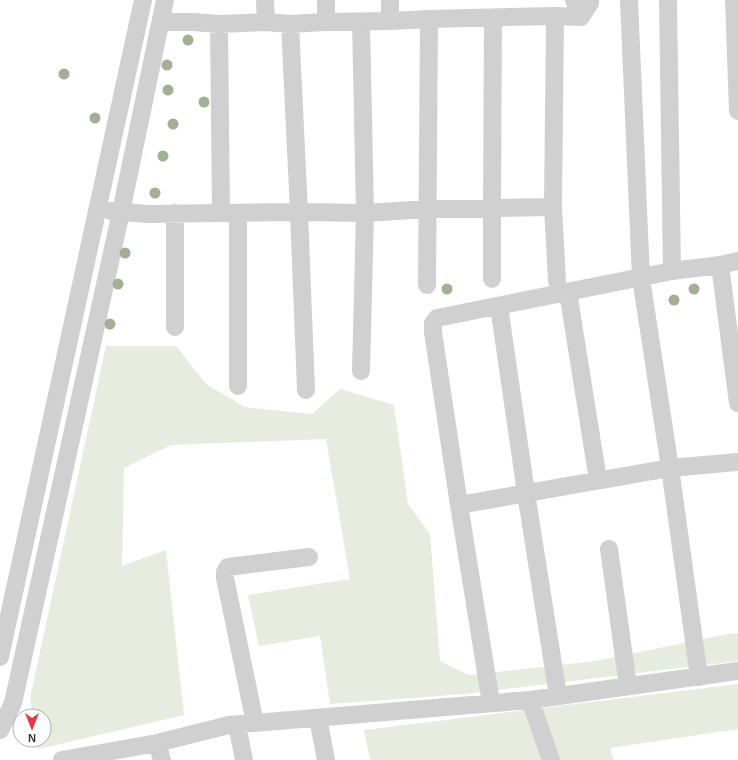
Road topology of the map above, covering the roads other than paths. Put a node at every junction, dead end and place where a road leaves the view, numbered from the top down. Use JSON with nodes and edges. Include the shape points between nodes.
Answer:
{"nodes":[{"id":1,"x":143,"y":0,"type":"edge"},
{"id":2,"x":165,"y":0,"type":"edge"},
{"id":3,"x":266,"y":0,"type":"edge"},
{"id":4,"x":326,"y":0,"type":"edge"},
{"id":5,"x":390,"y":0,"type":"edge"},
{"id":6,"x":574,"y":0,"type":"edge"},
{"id":7,"x":590,"y":0,"type":"edge"},
{"id":8,"x":629,"y":0,"type":"edge"},
{"id":9,"x":668,"y":0,"type":"edge"},
{"id":10,"x":734,"y":0,"type":"edge"},
{"id":11,"x":555,"y":16,"type":"junction"},
{"id":12,"x":581,"y":17,"type":"junction"},
{"id":13,"x":493,"y":18,"type":"junction"},
{"id":14,"x":429,"y":19,"type":"junction"},
{"id":15,"x":390,"y":21,"type":"junction"},
{"id":16,"x":161,"y":22,"type":"junction"},
{"id":17,"x":266,"y":22,"type":"junction"},
{"id":18,"x":326,"y":22,"type":"junction"},
{"id":19,"x":361,"y":22,"type":"junction"},
{"id":20,"x":219,"y":24,"type":"junction"},
{"id":21,"x":290,"y":24,"type":"junction"},
{"id":22,"x":738,"y":111,"type":"edge"},
{"id":23,"x":553,"y":207,"type":"junction"},
{"id":24,"x":492,"y":208,"type":"junction"},
{"id":25,"x":428,"y":209,"type":"junction"},
{"id":26,"x":97,"y":210,"type":"junction"},
{"id":27,"x":121,"y":212,"type":"junction"},
{"id":28,"x":299,"y":212,"type":"junction"},
{"id":29,"x":176,"y":213,"type":"junction"},
{"id":30,"x":230,"y":213,"type":"junction"},
{"id":31,"x":365,"y":213,"type":"junction"},
{"id":32,"x":738,"y":261,"type":"edge"},
{"id":33,"x":720,"y":265,"type":"junction"},
{"id":34,"x":672,"y":271,"type":"junction"},
{"id":35,"x":640,"y":278,"type":"junction"},
{"id":36,"x":492,"y":280,"type":"dead end"},
{"id":37,"x":427,"y":285,"type":"dead end"},
{"id":38,"x":562,"y":287,"type":"junction"},
{"id":39,"x":499,"y":306,"type":"junction"},
{"id":40,"x":175,"y":327,"type":"dead end"},
{"id":41,"x":361,"y":371,"type":"dead end"},
{"id":42,"x":238,"y":386,"type":"dead end"},
{"id":43,"x":306,"y":390,"type":"dead end"},
{"id":44,"x":738,"y":403,"type":"edge"},
{"id":45,"x":738,"y":462,"type":"edge"},
{"id":46,"x":670,"y":468,"type":"junction"},
{"id":47,"x":598,"y":480,"type":"junction"},
{"id":48,"x":526,"y":493,"type":"junction"},
{"id":49,"x":459,"y":505,"type":"junction"},
{"id":50,"x":609,"y":549,"type":"dead end"},
{"id":51,"x":309,"y":557,"type":"dead end"},
{"id":52,"x":0,"y":657,"type":"edge"},
{"id":53,"x":738,"y":671,"type":"edge"},
{"id":54,"x":699,"y":677,"type":"junction"},
{"id":55,"x":628,"y":686,"type":"junction"},
{"id":56,"x":558,"y":696,"type":"junction"},
{"id":57,"x":530,"y":700,"type":"junction"},
{"id":58,"x":491,"y":703,"type":"junction"},
{"id":59,"x":318,"y":718,"type":"junction"},
{"id":60,"x":255,"y":723,"type":"junction"},
{"id":61,"x":237,"y":725,"type":"junction"},
{"id":62,"x":0,"y":730,"type":"edge"},
{"id":63,"x":157,"y":743,"type":"junction"},
{"id":64,"x":62,"y":760,"type":"edge"},
{"id":65,"x":162,"y":760,"type":"edge"},
{"id":66,"x":244,"y":760,"type":"edge"},
{"id":67,"x":326,"y":760,"type":"edge"},
{"id":68,"x":550,"y":760,"type":"edge"}],
"edges":[{"from":1,"to":26,"type":"street"},
{"from":2,"to":16,"type":"street"},
{"from":3,"to":17,"type":"street"},
{"from":4,"to":18,"type":"street"},
{"from":5,"to":15,"type":"street"},
{"from":6,"to":12,"type":"street"},
{"from":7,"to":12,"type":"street"},
{"from":8,"to":35,"type":"street"},
{"from":9,"to":34,"type":"street"},
{"from":10,"to":22,"type":"street"},
{"from":11,"to":12,"type":"street"},
{"from":11,"to":13,"type":"street"},
{"from":11,"to":23,"type":"street"},
{"from":13,"to":14,"type":"street"},
{"from":13,"to":24,"type":"street"},
{"from":14,"to":15,"type":"street"},
{"from":14,"to":25,"type":"street"},
{"from":15,"to":19,"type":"street"},
{"from":16,"to":20,"type":"street"},
{"from":16,"to":27,"type":"street"},
{"from":17,"to":20,"type":"street"},
{"from":17,"to":21,"type":"street"},
{"from":18,"to":19,"type":"street"},
{"from":18,"to":21,"type":"street"},
{"from":19,"to":31,"type":"street"},
{"from":20,"to":30,"type":"street"},
{"from":21,"to":28,"type":"street"},
{"from":23,"to":24,"type":"street"},
{"from":23,"to":38,"type":"street"},
{"from":24,"to":25,"type":"street"},
{"from":24,"to":36,"type":"street"},
{"from":25,"to":31,"type":"street"},
{"from":25,"to":37,"type":"street"},
{"from":26,"to":27,"type":"street"},
{"from":26,"to":52,"type":"street"},
{"from":27,"to":29,"type":"street"},
{"from":27,"to":62,"type":"street","via":[[13,703]]},
{"from":28,"to":30,"type":"street"},
{"from":28,"to":31,"type":"street"},
{"from":28,"to":43,"type":"street"},
{"from":29,"to":30,"type":"street"},
{"from":29,"to":40,"type":"street"},
{"from":30,"to":42,"type":"street"},
{"from":31,"to":41,"type":"street"},
{"from":32,"to":33,"type":"street"},
{"from":33,"to":34,"type":"street"},
{"from":33,"to":44,"type":"street"},
{"from":34,"to":35,"type":"street"},
{"from":35,"to":38,"type":"street"},
{"from":35,"to":46,"type":"street"},
{"from":38,"to":39,"type":"street"},
{"from":38,"to":47,"type":"street"},
{"from":39,"to":48,"type":"street"},
{"from":39,"to":49,"type":"street","via":[[437,318],[433,323]]},
{"from":45,"to":46,"type":"street"},
{"from":46,"to":47,"type":"street"},
{"from":46,"to":54,"type":"street"},
{"from":47,"to":48,"type":"street"},
{"from":48,"to":49,"type":"street"},
{"from":48,"to":56,"type":"street"},
{"from":49,"to":58,"type":"street"},
{"from":50,"to":55,"type":"street"},
{"from":51,"to":60,"type":"street","via":[[228,567],[225,572]]},
{"from":53,"to":54,"type":"street"},
{"from":54,"to":55,"type":"street"},
{"from":55,"to":56,"type":"street"},
{"from":56,"to":57,"type":"street"},
{"from":57,"to":58,"type":"street"},
{"from":57,"to":68,"type":"street"},
{"from":58,"to":59,"type":"street"},
{"from":59,"to":60,"type":"street"},
{"from":59,"to":67,"type":"street"},
{"from":60,"to":61,"type":"street"},
{"from":61,"to":63,"type":"street"},
{"from":61,"to":66,"type":"street"},
{"from":63,"to":64,"type":"street"},
{"from":63,"to":65,"type":"street"}]}
